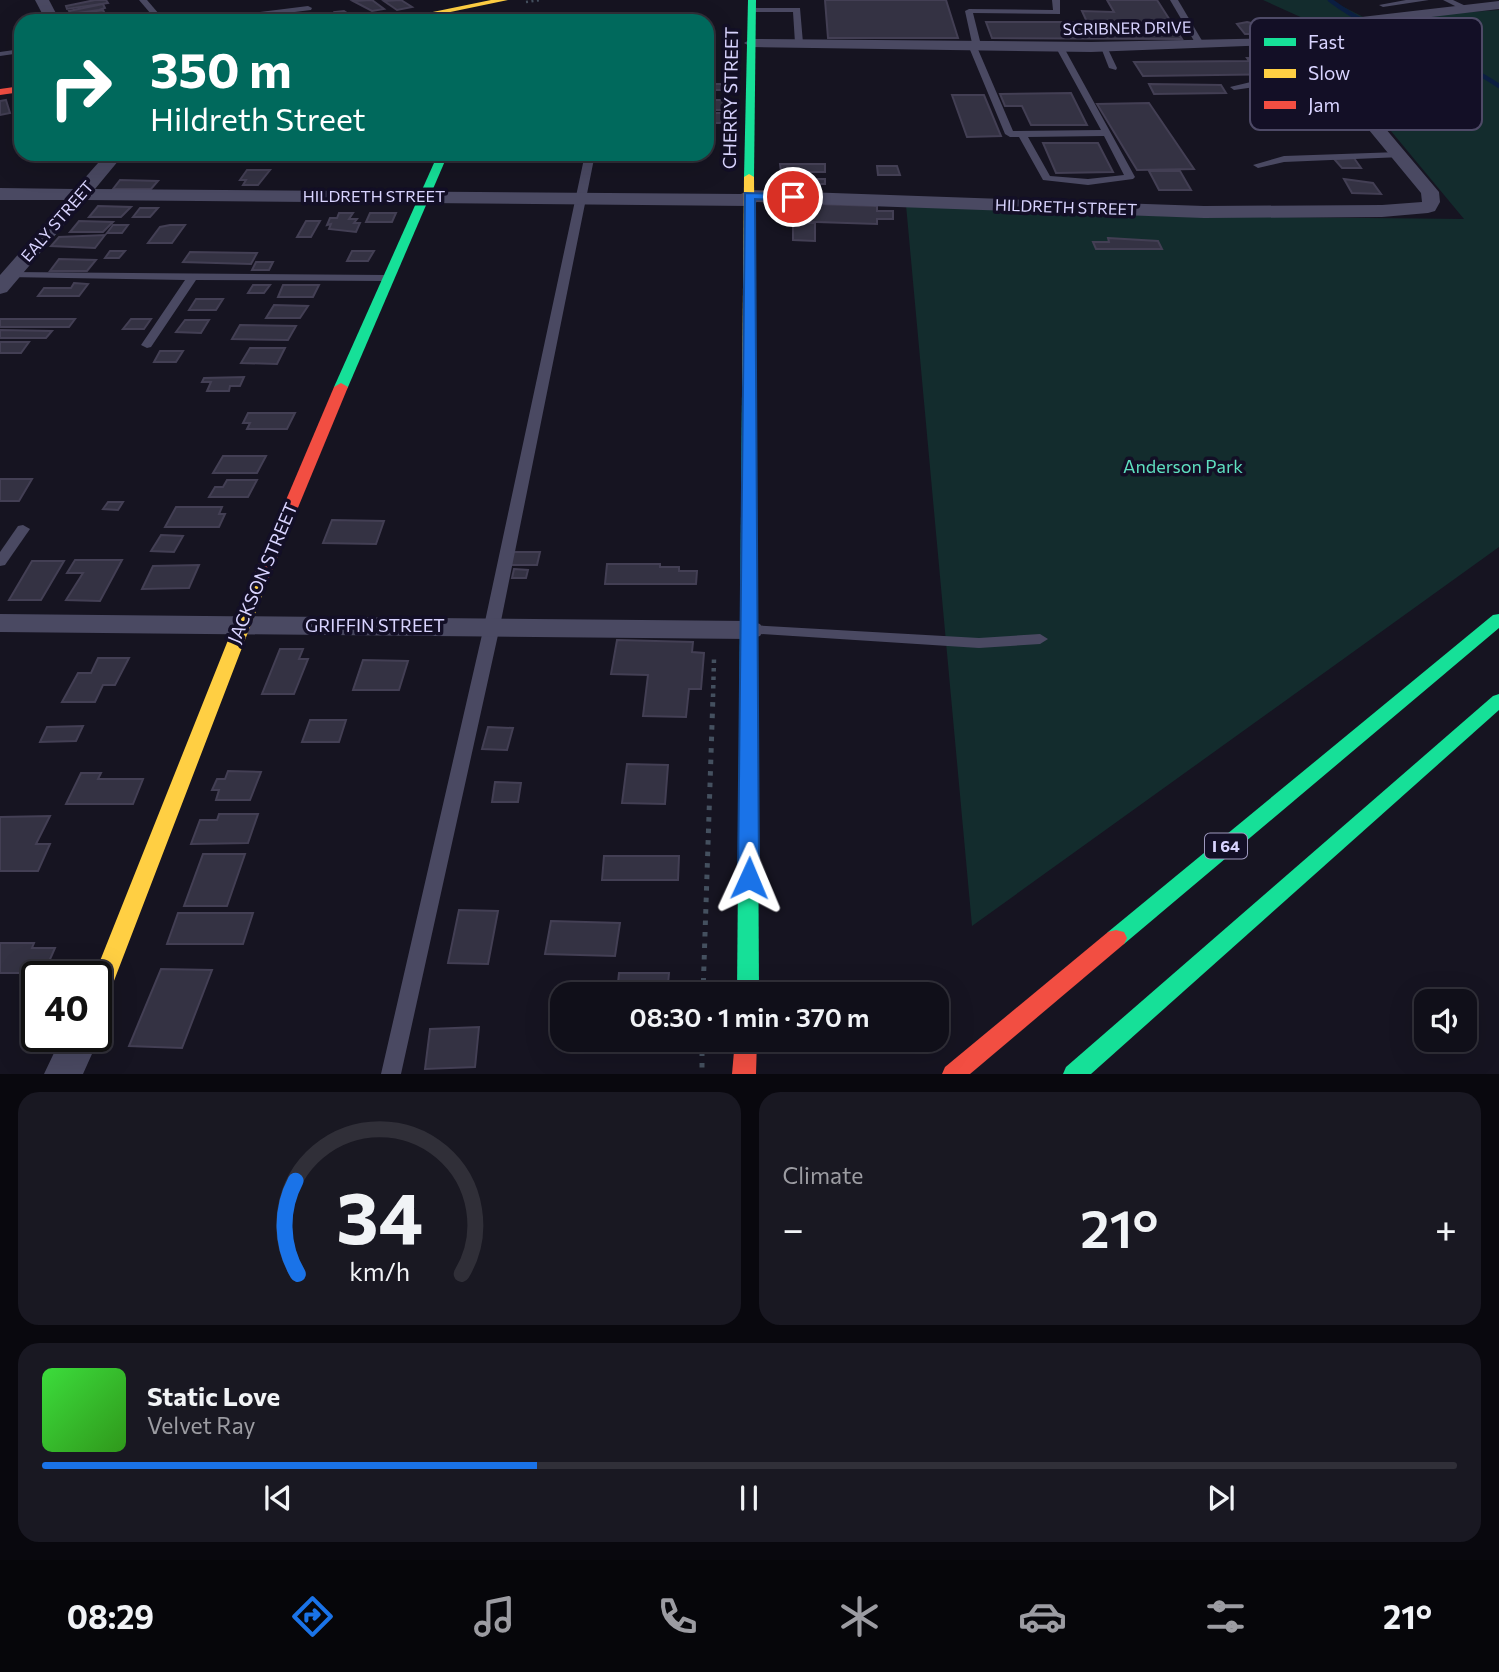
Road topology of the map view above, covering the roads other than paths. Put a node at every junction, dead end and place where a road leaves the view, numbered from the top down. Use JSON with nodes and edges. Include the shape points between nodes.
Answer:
{"nodes":[{"id":1,"x":143,"y":0,"type":"edge"},
{"id":2,"x":504,"y":0,"type":"edge"},
{"id":3,"x":1056,"y":0,"type":"edge"},
{"id":4,"x":1174,"y":0,"type":"edge"},
{"id":5,"x":1425,"y":0,"type":"edge"},
{"id":6,"x":1447,"y":0,"type":"edge"},
{"id":7,"x":752,"y":5,"type":"edge"},
{"id":8,"x":1496,"y":7,"type":"edge"},
{"id":9,"x":308,"y":8,"type":"dead end"},
{"id":10,"x":1466,"y":8,"type":"junction"},
{"id":11,"x":155,"y":14,"type":"edge"},
{"id":12,"x":260,"y":14,"type":"edge"},
{"id":13,"x":430,"y":14,"type":"edge"},
{"id":14,"x":1402,"y":14,"type":"junction"},
{"id":15,"x":1367,"y":18,"type":"edge"},
{"id":16,"x":751,"y":43,"type":"junction"},
{"id":17,"x":799,"y":43,"type":"junction"},
{"id":18,"x":1250,"y":43,"type":"edge"},
{"id":19,"x":1200,"y":44,"type":"junction"},
{"id":20,"x":975,"y":45,"type":"junction"},
{"id":21,"x":1059,"y":46,"type":"junction"},
{"id":22,"x":1102,"y":47,"type":"junction"},
{"id":23,"x":1113,"y":68,"type":"dead end"},
{"id":24,"x":1250,"y":84,"type":"edge"},
{"id":25,"x":1234,"y":87,"type":"dead end"},
{"id":26,"x":1378,"y":130,"type":"edge"},
{"id":27,"x":1107,"y":133,"type":"junction"},
{"id":28,"x":1022,"y":134,"type":"junction"},
{"id":29,"x":1399,"y":155,"type":"junction"},
{"id":30,"x":109,"y":161,"type":"edge"},
{"id":31,"x":440,"y":161,"type":"edge"},
{"id":32,"x":588,"y":161,"type":"edge"},
{"id":33,"x":1258,"y":165,"type":"dead end"},
{"id":34,"x":81,"y":193,"type":"junction"},
{"id":35,"x":0,"y":194,"type":"edge"},
{"id":36,"x":424,"y":196,"type":"junction"},
{"id":37,"x":578,"y":198,"type":"junction"},
{"id":38,"x":749,"y":198,"type":"junction"},
{"id":39,"x":1382,"y":211,"type":"joint"},
{"id":40,"x":193,"y":276,"type":"junction"},
{"id":41,"x":387,"y":278,"type":"junction"},
{"id":42,"x":6,"y":281,"type":"edge"},
{"id":43,"x":146,"y":345,"type":"dead end"},
{"id":44,"x":23,"y":529,"type":"dead end"},
{"id":45,"x":0,"y":562,"type":"edge"},
{"id":46,"x":1499,"y":620,"type":"edge"},
{"id":47,"x":0,"y":623,"type":"edge"},
{"id":48,"x":241,"y":625,"type":"junction"},
{"id":49,"x":492,"y":626,"type":"junction"},
{"id":50,"x":750,"y":630,"type":"junction"},
{"id":51,"x":1040,"y":639,"type":"dead end"},
{"id":52,"x":1499,"y":700,"type":"edge"},
{"id":53,"x":111,"y":961,"type":"edge"},
{"id":54,"x":748,"y":982,"type":"edge"},
{"id":55,"x":73,"y":1052,"type":"edge"},
{"id":56,"x":745,"y":1052,"type":"edge"},
{"id":57,"x":63,"y":1073,"type":"edge"},
{"id":58,"x":391,"y":1073,"type":"edge"},
{"id":59,"x":744,"y":1073,"type":"edge"},
{"id":60,"x":953,"y":1073,"type":"edge"},
{"id":61,"x":1074,"y":1073,"type":"edge"}],
"edges":[{"from":1,"to":11,"type":"lane"},
{"from":2,"to":13,"type":"main road"},
{"from":3,"to":20,"type":"lane","via":[[1057,12],[969,11]]},
{"from":4,"to":19,"type":"lane"},
{"from":5,"to":14,"type":"lane","via":[[1383,5]]},
{"from":6,"to":10,"type":"lane"},
{"from":7,"to":16,"type":"main road","name":"CHERRY STREET"},
{"from":7,"to":17,"type":"lane","via":[[797,10]]},
{"from":8,"to":10,"type":"street","name":"SCRIBNER DRIVE"},
{"from":9,"to":12,"type":"lane"},
{"from":10,"to":14,"type":"street","name":"SCRIBNER DRIVE"},
{"from":14,"to":15,"type":"street","name":"SCRIBNER DRIVE"},
{"from":16,"to":17,"type":"street","name":"SCRIBNER DRIVE"},
{"from":16,"to":38,"type":"main road","name":"CHERRY STREET"},
{"from":17,"to":20,"type":"street","name":"SCRIBNER DRIVE"},
{"from":18,"to":19,"type":"street","name":"SCRIBNER DRIVE"},
{"from":19,"to":22,"type":"street","name":"SCRIBNER DRIVE"},
{"from":20,"to":21,"type":"street","name":"SCRIBNER DRIVE"},
{"from":20,"to":28,"type":"lane","via":[[1010,134]]},
{"from":21,"to":22,"type":"street","name":"SCRIBNER DRIVE"},
{"from":21,"to":27,"type":"lane"},
{"from":22,"to":23,"type":"lane"},
{"from":24,"to":25,"type":"lane"},
{"from":26,"to":29,"type":"street"},
{"from":27,"to":28,"type":"lane"},
{"from":27,"to":28,"type":"lane","via":[[1130,177],[1108,182],[1046,178]]},
{"from":29,"to":33,"type":"lane","via":[[1283,159]]},
{"from":29,"to":39,"type":"street","via":[[1430,192],[1431,202],[1422,209]]},
{"from":30,"to":34,"type":"street","name":"EALY STREET"},
{"from":31,"to":36,"type":"main road","name":"JACKSON STREET"},
{"from":32,"to":37,"type":"lane"},
{"from":34,"to":35,"type":"street","name":"HILDRETH STREET"},
{"from":34,"to":36,"type":"street","name":"HILDRETH STREET"},
{"from":34,"to":42,"type":"street","name":"EALY STREET"},
{"from":36,"to":37,"type":"street","name":"HILDRETH STREET"},
{"from":36,"to":41,"type":"main road","name":"JACKSON STREET"},
{"from":37,"to":38,"type":"street","name":"HILDRETH STREET"},
{"from":37,"to":49,"type":"lane"},
{"from":38,"to":39,"type":"street","name":"HILDRETH STREET","via":[[1204,212]]},
{"from":38,"to":50,"type":"main road","name":"CHERRY STREET"},
{"from":40,"to":41,"type":"lane"},
{"from":40,"to":42,"type":"lane"},
{"from":40,"to":43,"type":"lane"},
{"from":41,"to":48,"type":"main road","name":"JACKSON STREET"},
{"from":44,"to":45,"type":"lane"},
{"from":46,"to":60,"type":"main road","number":"I 64"},
{"from":47,"to":48,"type":"street","name":"GRIFFIN STREET"},
{"from":48,"to":49,"type":"street","name":"GRIFFIN STREET"},
{"from":48,"to":53,"type":"main road","name":"JACKSON STREET"},
{"from":49,"to":50,"type":"street","name":"GRIFFIN STREET"},
{"from":49,"to":58,"type":"lane"},
{"from":50,"to":51,"type":"lane","via":[[979,643]]},
{"from":50,"to":54,"type":"main road","name":"CHERRY STREET"},
{"from":52,"to":61,"type":"main road"},
{"from":55,"to":57,"type":"street"},
{"from":56,"to":59,"type":"main road"}]}
